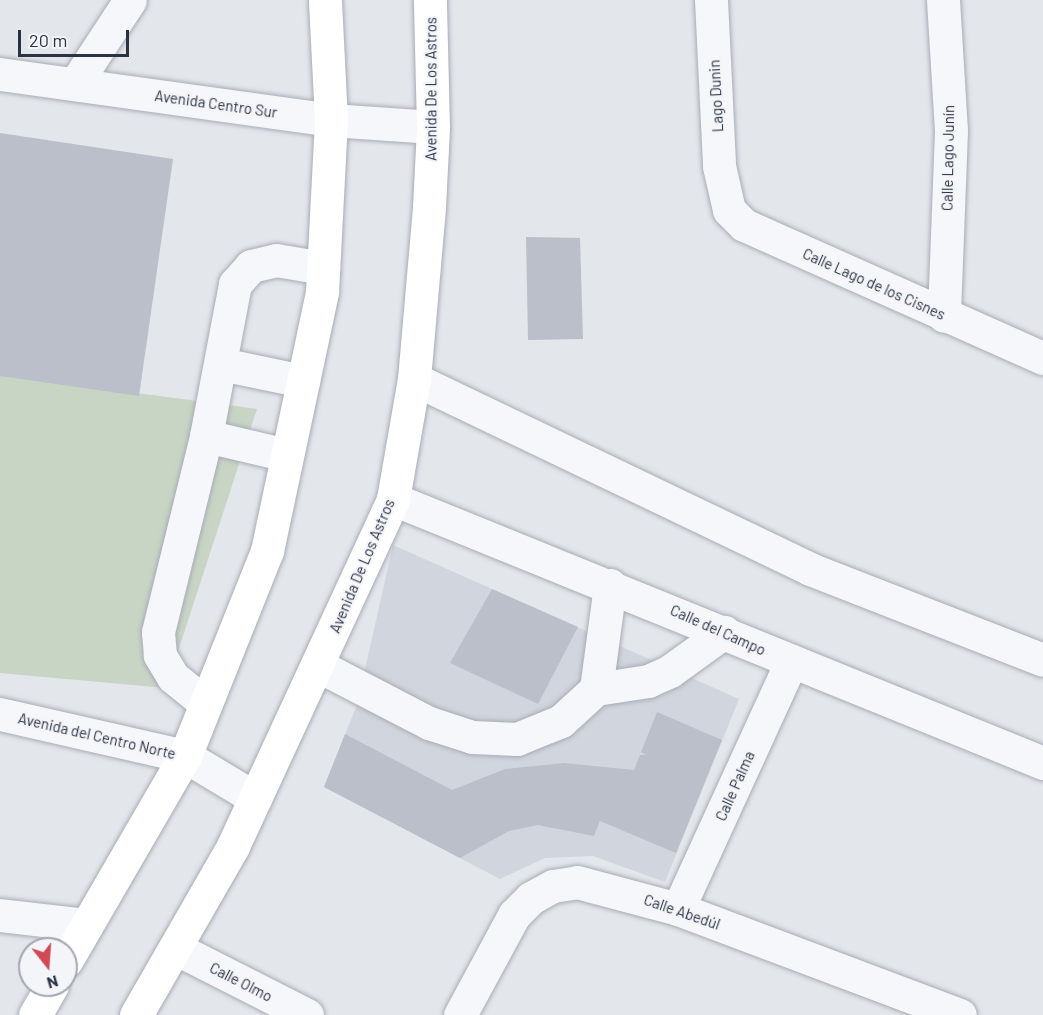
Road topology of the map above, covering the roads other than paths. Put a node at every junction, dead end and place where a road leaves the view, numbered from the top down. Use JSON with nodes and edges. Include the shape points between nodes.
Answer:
{"nodes":[{"id":1,"x":130,"y":0,"type":"edge"},
{"id":2,"x":325,"y":0,"type":"edge"},
{"id":3,"x":430,"y":0,"type":"edge"},
{"id":4,"x":711,"y":0,"type":"edge"},
{"id":5,"x":943,"y":0,"type":"edge"},
{"id":6,"x":0,"y":74,"type":"edge"},
{"id":7,"x":75,"y":84,"type":"junction"},
{"id":8,"x":331,"y":120,"type":"junction"},
{"id":9,"x":433,"y":127,"type":"junction"},
{"id":10,"x":723,"y":192,"type":"joint"},
{"id":11,"x":323,"y":268,"type":"junction"},
{"id":12,"x":944,"y":316,"type":"junction"},
{"id":13,"x":1043,"y":358,"type":"edge"},
{"id":14,"x":221,"y":364,"type":"junction"},
{"id":15,"x":414,"y":379,"type":"junction"},
{"id":16,"x":303,"y":381,"type":"junction"},
{"id":17,"x":206,"y":436,"type":"junction"},
{"id":18,"x":287,"y":454,"type":"junction"},
{"id":19,"x":393,"y":499,"type":"junction"},
{"id":20,"x":610,"y":585,"type":"junction"},
{"id":21,"x":724,"y":632,"type":"junction"},
{"id":22,"x":1043,"y":660,"type":"edge"},
{"id":23,"x":791,"y":663,"type":"junction"},
{"id":24,"x":319,"y":666,"type":"junction"},
{"id":25,"x":596,"y":689,"type":"junction"},
{"id":26,"x":205,"y":703,"type":"junction"},
{"id":27,"x":0,"y":714,"type":"edge"},
{"id":28,"x":185,"y":756,"type":"junction"},
{"id":29,"x":1043,"y":763,"type":"edge"},
{"id":30,"x":255,"y":798,"type":"junction"},
{"id":31,"x":678,"y":909,"type":"junction"},
{"id":32,"x":0,"y":915,"type":"edge"},
{"id":33,"x":86,"y":925,"type":"junction"},
{"id":34,"x":78,"y":939,"type":"edge"},
{"id":35,"x":175,"y":948,"type":"junction"},
{"id":36,"x":45,"y":997,"type":"edge"},
{"id":37,"x":897,"y":1004,"type":"edge"},
{"id":38,"x":35,"y":1015,"type":"edge"},
{"id":39,"x":136,"y":1015,"type":"edge"},
{"id":40,"x":307,"y":1015,"type":"edge"},
{"id":41,"x":460,"y":1015,"type":"edge"},
{"id":42,"x":960,"y":1015,"type":"edge"}],
"edges":[{"from":1,"to":7,"type":"street"},
{"from":2,"to":8,"type":"main road"},
{"from":3,"to":9,"type":"main road","name":"Avenida De Los Astros"},
{"from":4,"to":10,"type":"street","name":"Lago Dunin"},
{"from":5,"to":12,"type":"street","name":"Calle Lago Junín","via":[[951,131]]},
{"from":6,"to":7,"type":"street","name":"Avenida Centro Sur"},
{"from":7,"to":8,"type":"street","name":"Avenida Centro Sur"},
{"from":8,"to":9,"type":"street","name":"Avenida Centro Sur"},
{"from":8,"to":11,"type":"main road"},
{"from":9,"to":15,"type":"main road","name":"Avenida De Los Astros"},
{"from":10,"to":12,"type":"street","name":"Calle Lago de los Cisnes","via":[[729,210],[744,225]]},
{"from":11,"to":14,"type":"street","via":[[276,260],[251,266],[235,284]]},
{"from":11,"to":16,"type":"main road"},
{"from":12,"to":13,"type":"street","name":"Calle Lago de los Cisnes"},
{"from":14,"to":16,"type":"street"},
{"from":14,"to":17,"type":"street"},
{"from":15,"to":19,"type":"main road","name":"Avenida De Los Astros"},
{"from":15,"to":22,"type":"street","via":[[810,569]]},
{"from":16,"to":18,"type":"main road"},
{"from":17,"to":18,"type":"street"},
{"from":17,"to":26,"type":"street","via":[[158,632],[160,654],[173,677]]},
{"from":18,"to":26,"type":"main road","via":[[267,551]]},
{"from":19,"to":20,"type":"street","name":"Calle del Campo"},
{"from":19,"to":24,"type":"main road","name":"Avenida De Los Astros"},
{"from":20,"to":21,"type":"street","name":"Calle del Campo"},
{"from":20,"to":25,"type":"street"},
{"from":21,"to":23,"type":"street","name":"Calle del Campo"},
{"from":21,"to":25,"type":"street","via":[[670,671],[648,681]]},
{"from":23,"to":29,"type":"street","name":"Calle del Campo"},
{"from":23,"to":31,"type":"street","name":"Calle Palma"},
{"from":24,"to":25,"type":"street","via":[[429,723],[472,737],[517,738],[561,721]]},
{"from":24,"to":30,"type":"main road","name":"Avenida De Los Astros"},
{"from":26,"to":28,"type":"main road"},
{"from":27,"to":28,"type":"street","name":"Avenida del Centro Norte"},
{"from":28,"to":30,"type":"street","name":"Avenida del Centro Norte"},
{"from":28,"to":33,"type":"main road"},
{"from":30,"to":35,"type":"main road","name":"Avenida De Los Astros","via":[[233,846]]},
{"from":31,"to":37,"type":"street","name":"Calle Abedúl"},
{"from":31,"to":41,"type":"street","name":"Calle Abedúl","via":[[577,882],[553,886],[531,898],[514,915]]},
{"from":32,"to":33,"type":"street"},
{"from":33,"to":34,"type":"main road"},
{"from":35,"to":39,"type":"main road","name":"Avenida De Los Astros"},
{"from":35,"to":40,"type":"street","name":"Calle Olmo"},
{"from":36,"to":38,"type":"main road"},
{"from":37,"to":42,"type":"street","name":"Calle Abedúl"}]}
